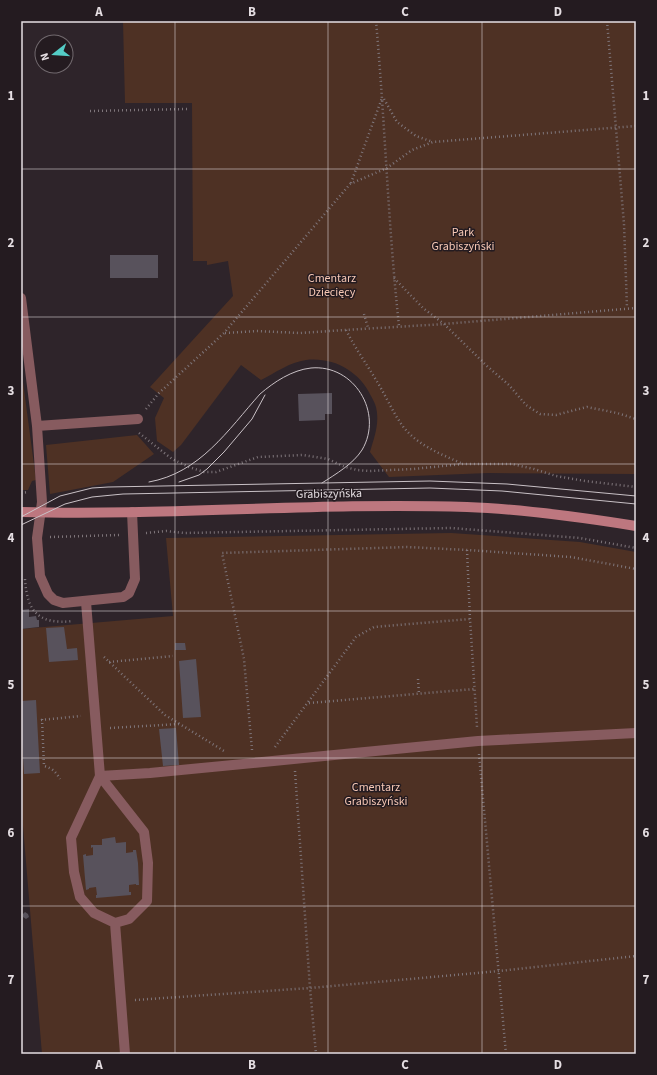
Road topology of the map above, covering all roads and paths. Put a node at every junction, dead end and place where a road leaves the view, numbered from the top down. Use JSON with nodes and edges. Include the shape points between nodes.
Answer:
{"nodes":[{"id":1,"x":376,"y":21,"type":"edge"},
{"id":2,"x":607,"y":21,"type":"edge"},
{"id":3,"x":383,"y":97,"type":"junction"},
{"id":4,"x":188,"y":109,"type":"dead end"},
{"id":5,"x":90,"y":111,"type":"dead end"},
{"id":6,"x":636,"y":126,"type":"edge"},
{"id":7,"x":615,"y":128,"type":"junction"},
{"id":8,"x":433,"y":142,"type":"junction"},
{"id":9,"x":387,"y":168,"type":"junction"},
{"id":10,"x":350,"y":184,"type":"junction"},
{"id":11,"x":394,"y":278,"type":"junction"},
{"id":12,"x":21,"y":298,"type":"edge"},
{"id":13,"x":627,"y":308,"type":"junction"},
{"id":14,"x":636,"y":308,"type":"edge"},
{"id":15,"x":364,"y":314,"type":"dead end"},
{"id":16,"x":444,"y":324,"type":"junction"},
{"id":17,"x":398,"y":326,"type":"junction"},
{"id":18,"x":368,"y":328,"type":"junction"},
{"id":19,"x":346,"y":330,"type":"junction"},
{"id":20,"x":224,"y":333,"type":"junction"},
{"id":21,"x":636,"y":419,"type":"edge"},
{"id":22,"x":138,"y":420,"type":"joint"},
{"id":23,"x":37,"y":426,"type":"junction"},
{"id":24,"x":134,"y":432,"type":"dead end"},
{"id":25,"x":463,"y":464,"type":"junction"},
{"id":26,"x":636,"y":487,"type":"edge"},
{"id":27,"x":21,"y":512,"type":"edge"},
{"id":28,"x":132,"y":512,"type":"junction"},
{"id":29,"x":40,"y":513,"type":"junction"},
{"id":30,"x":636,"y":526,"type":"edge"},
{"id":31,"x":133,"y":534,"type":"junction"},
{"id":32,"x":47,"y":538,"type":"dead end"},
{"id":33,"x":636,"y":548,"type":"edge"},
{"id":34,"x":467,"y":550,"type":"junction"},
{"id":35,"x":636,"y":569,"type":"edge"},
{"id":36,"x":86,"y":602,"type":"junction"},
{"id":37,"x":470,"y":619,"type":"junction"},
{"id":38,"x":90,"y":646,"type":"junction"},
{"id":39,"x":173,"y":656,"type":"dead end"},
{"id":40,"x":109,"y":662,"type":"junction"},
{"id":41,"x":418,"y":679,"type":"dead end"},
{"id":42,"x":474,"y":689,"type":"junction"},
{"id":43,"x":419,"y":694,"type":"junction"},
{"id":44,"x":308,"y":703,"type":"junction"},
{"id":45,"x":95,"y":715,"type":"junction"},
{"id":46,"x":180,"y":724,"type":"junction"},
{"id":47,"x":96,"y":729,"type":"junction"},
{"id":48,"x":636,"y":733,"type":"edge"},
{"id":49,"x":478,"y":741,"type":"junction"},
{"id":50,"x":295,"y":759,"type":"junction"},
{"id":51,"x":264,"y":762,"type":"junction"},
{"id":52,"x":249,"y":763,"type":"junction"},
{"id":53,"x":100,"y":776,"type":"junction"},
{"id":54,"x":60,"y":779,"type":"dead end"},
{"id":55,"x":115,"y":923,"type":"junction"},
{"id":56,"x":636,"y":956,"type":"edge"},
{"id":57,"x":499,"y":972,"type":"junction"},
{"id":58,"x":310,"y":988,"type":"junction"},
{"id":59,"x":121,"y":1001,"type":"junction"},
{"id":60,"x":125,"y":1054,"type":"edge"},
{"id":61,"x":316,"y":1054,"type":"edge"},
{"id":62,"x":506,"y":1054,"type":"edge"}],
"edges":[{"from":1,"to":3,"type":"path"},
{"from":2,"to":7,"type":"path"},
{"from":3,"to":8,"type":"path","via":[[397,122],[416,136]]},
{"from":3,"to":9,"type":"path"},
{"from":3,"to":10,"type":"path"},
{"from":4,"to":5,"type":"path"},
{"from":6,"to":7,"type":"path"},
{"from":7,"to":8,"type":"path"},
{"from":7,"to":13,"type":"path","via":[[624,224]]},
{"from":8,"to":9,"type":"path","via":[[412,150]]},
{"from":9,"to":10,"type":"path"},
{"from":9,"to":11,"type":"path"},
{"from":10,"to":20,"type":"path"},
{"from":11,"to":16,"type":"path","via":[[422,308]]},
{"from":11,"to":17,"type":"path"},
{"from":12,"to":23,"type":"street"},
{"from":13,"to":14,"type":"path"},
{"from":13,"to":16,"type":"path"},
{"from":15,"to":18,"type":"path"},
{"from":16,"to":17,"type":"path"},
{"from":16,"to":21,"type":"path","via":[[509,384],[526,405],[540,414],[556,415],[587,407]]},
{"from":17,"to":18,"type":"path"},
{"from":18,"to":19,"type":"path"},
{"from":19,"to":20,"type":"path"},
{"from":19,"to":25,"type":"path","via":[[403,426],[428,448]]},
{"from":20,"to":22,"type":"path","via":[[159,393]]},
{"from":22,"to":23,"type":"street"},
{"from":23,"to":29,"type":"street","via":[[42,502]]},
{"from":24,"to":25,"type":"path","via":[[141,434],[172,459],[204,472],[216,472],[258,456],[303,455],[328,459],[345,467],[369,471]]},
{"from":25,"to":26,"type":"path","via":[[512,464],[556,476]]},
{"from":27,"to":29,"type":"main road","name":"Grabiszyńska"},
{"from":28,"to":29,"type":"main road","name":"Grabiszyńska"},
{"from":28,"to":30,"type":"main road","name":"Grabiszyńska","via":[[374,506],[468,507],[538,512]]},
{"from":28,"to":31,"type":"street"},
{"from":29,"to":36,"type":"street","via":[[38,563],[43,586],[54,600],[63,603]]},
{"from":31,"to":32,"type":"path"},
{"from":31,"to":33,"type":"path","via":[[452,528],[580,538]]},
{"from":31,"to":36,"type":"street","via":[[135,579],[129,593],[123,597]]},
{"from":34,"to":35,"type":"path","via":[[571,557]]},
{"from":34,"to":37,"type":"path"},
{"from":34,"to":52,"type":"path","via":[[407,548],[222,553],[244,659]]},
{"from":36,"to":38,"type":"street"},
{"from":37,"to":42,"type":"path"},
{"from":37,"to":44,"type":"path","via":[[374,627],[356,638]]},
{"from":38,"to":40,"type":"path"},
{"from":38,"to":45,"type":"street"},
{"from":39,"to":40,"type":"path"},
{"from":40,"to":46,"type":"path","via":[[165,715]]},
{"from":41,"to":43,"type":"path"},
{"from":42,"to":43,"type":"path"},
{"from":42,"to":49,"type":"path"},
{"from":43,"to":44,"type":"path"},
{"from":44,"to":51,"type":"path"},
{"from":45,"to":47,"type":"street"},
{"from":45,"to":54,"type":"path","via":[[41,720],[44,766],[50,767]]},
{"from":46,"to":47,"type":"path"},
{"from":46,"to":52,"type":"path"},
{"from":47,"to":53,"type":"street"},
{"from":48,"to":49,"type":"street"},
{"from":49,"to":50,"type":"street"},
{"from":49,"to":57,"type":"path"},
{"from":50,"to":51,"type":"street"},
{"from":50,"to":58,"type":"path"},
{"from":51,"to":52,"type":"street"},
{"from":52,"to":53,"type":"street"},
{"from":53,"to":55,"type":"street","via":[[71,838],[74,872],[80,897],[94,914]]},
{"from":53,"to":55,"type":"street","via":[[144,832],[148,863],[147,901],[129,919]]},
{"from":55,"to":59,"type":"street"},
{"from":56,"to":57,"type":"path"},
{"from":57,"to":58,"type":"path"},
{"from":57,"to":62,"type":"path"},
{"from":58,"to":59,"type":"path"},
{"from":58,"to":61,"type":"path"},
{"from":59,"to":60,"type":"street"}]}
